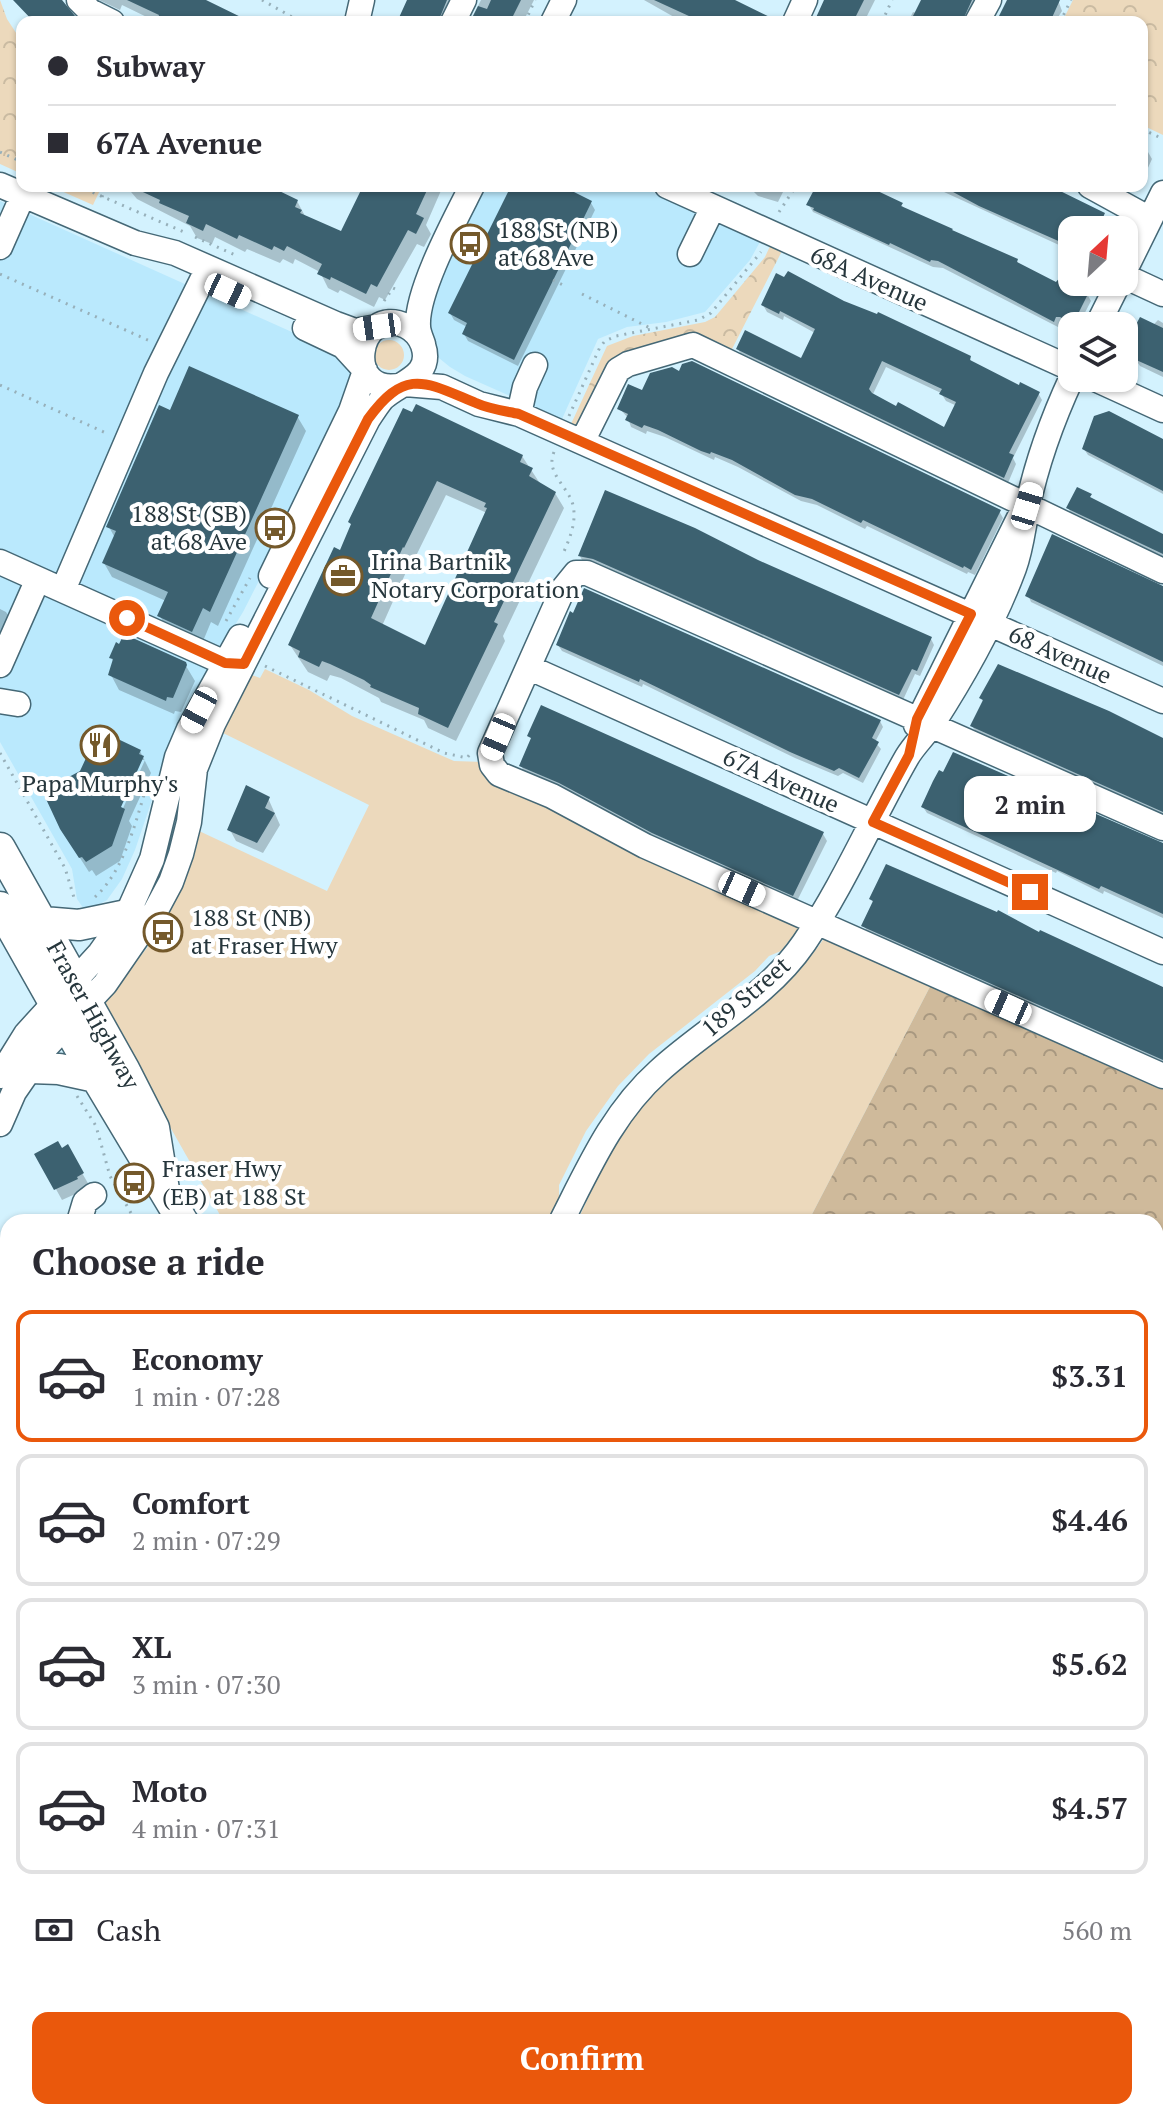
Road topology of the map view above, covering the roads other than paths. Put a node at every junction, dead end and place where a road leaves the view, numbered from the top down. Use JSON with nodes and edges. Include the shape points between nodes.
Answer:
{"nodes":[{"id":1,"x":79,"y":0,"type":"edge"},
{"id":2,"x":100,"y":16,"type":"edge"},
{"id":3,"x":16,"y":192,"type":"edge"},
{"id":4,"x":469,"y":192,"type":"edge"},
{"id":5,"x":687,"y":192,"type":"edge"},
{"id":6,"x":1101,"y":192,"type":"edge"},
{"id":7,"x":1163,"y":193,"type":"edge"},
{"id":8,"x":23,"y":195,"type":"junction"},
{"id":9,"x":711,"y":199,"type":"edge"},
{"id":10,"x":1150,"y":219,"type":"junction"},
{"id":11,"x":135,"y":243,"type":"junction"},
{"id":12,"x":1138,"y":244,"type":"edge"},
{"id":13,"x":0,"y":247,"type":"edge"},
{"id":14,"x":439,"y":251,"type":"junction"},
{"id":15,"x":690,"y":254,"type":"dead end"},
{"id":16,"x":202,"y":280,"type":"junction"},
{"id":17,"x":1138,"y":281,"type":"edge"},
{"id":18,"x":1163,"y":294,"type":"edge"},
{"id":19,"x":377,"y":320,"type":"junction"},
{"id":20,"x":424,"y":347,"type":"junction"},
{"id":21,"x":1058,"y":362,"type":"edge"},
{"id":22,"x":535,"y":365,"type":"dead end"},
{"id":23,"x":365,"y":371,"type":"junction"},
{"id":24,"x":404,"y":385,"type":"junction"},
{"id":25,"x":1066,"y":392,"type":"edge"},
{"id":26,"x":1124,"y":392,"type":"edge"},
{"id":27,"x":1163,"y":410,"type":"edge"},
{"id":28,"x":519,"y":414,"type":"junction"},
{"id":29,"x":582,"y":442,"type":"junction"},
{"id":30,"x":1027,"y":506,"type":"junction"},
{"id":31,"x":0,"y":562,"type":"edge"},
{"id":32,"x":1163,"y":571,"type":"edge"},
{"id":33,"x":38,"y":579,"type":"junction"},
{"id":34,"x":63,"y":590,"type":"junction"},
{"id":35,"x":980,"y":618,"type":"junction"},
{"id":36,"x":245,"y":664,"type":"junction"},
{"id":37,"x":0,"y":665,"type":"edge"},
{"id":38,"x":530,"y":668,"type":"junction"},
{"id":39,"x":1163,"y":701,"type":"edge"},
{"id":40,"x":924,"y":722,"type":"junction"},
{"id":41,"x":873,"y":822,"type":"junction"},
{"id":42,"x":1163,"y":828,"type":"edge"},
{"id":43,"x":0,"y":848,"type":"edge"},
{"id":44,"x":0,"y":907,"type":"edge"},
{"id":45,"x":127,"y":915,"type":"junction"},
{"id":46,"x":43,"y":922,"type":"junction"},
{"id":47,"x":817,"y":922,"type":"junction"},
{"id":48,"x":1163,"y":952,"type":"edge"},
{"id":49,"x":71,"y":1002,"type":"junction"},
{"id":50,"x":30,"y":1068,"type":"junction"},
{"id":51,"x":0,"y":1076,"type":"edge"},
{"id":52,"x":1163,"y":1076,"type":"edge"},
{"id":53,"x":98,"y":1079,"type":"junction"},
{"id":54,"x":0,"y":1124,"type":"edge"},
{"id":55,"x":94,"y":1195,"type":"dead end"},
{"id":56,"x":81,"y":1214,"type":"edge"},
{"id":57,"x":178,"y":1214,"type":"edge"},
{"id":58,"x":565,"y":1214,"type":"edge"}],
"edges":[{"from":1,"to":2,"type":"street"},
{"from":3,"to":8,"type":"street"},
{"from":4,"to":14,"type":"street"},
{"from":5,"to":9,"type":"street","name":"68A Avenue"},
{"from":6,"to":10,"type":"street"},
{"from":7,"to":10,"type":"street"},
{"from":8,"to":11,"type":"street"},
{"from":8,"to":13,"type":"street"},
{"from":9,"to":15,"type":"street"},
{"from":9,"to":21,"type":"street","name":"68A Avenue"},
{"from":10,"to":12,"type":"street"},
{"from":11,"to":16,"type":"street"},
{"from":11,"to":19,"type":"street","via":[[175,253],[355,331]]},
{"from":14,"to":19,"type":"street","via":[[399,308]]},
{"from":14,"to":20,"type":"street","via":[[419,316]]},
{"from":16,"to":23,"type":"street","via":[[329,338]]},
{"from":16,"to":34,"type":"street"},
{"from":17,"to":18,"type":"street"},
{"from":19,"to":20,"type":"street","via":[[405,326]]},
{"from":19,"to":23,"type":"street","via":[[363,344]]},
{"from":20,"to":24,"type":"street","via":[[421,370]]},
{"from":20,"to":28,"type":"street","name":"68 Avenue","via":[[448,373]]},
{"from":22,"to":28,"type":"street"},
{"from":23,"to":24,"type":"street","via":[[384,386]]},
{"from":23,"to":36,"type":"street","via":[[351,411],[244,631]]},
{"from":24,"to":28,"type":"street","name":"68 Avenue","via":[[442,387]]},
{"from":24,"to":36,"type":"street","via":[[384,397],[368,419]]},
{"from":25,"to":30,"type":"street","name":"189 Street"},
{"from":26,"to":27,"type":"street"},
{"from":28,"to":29,"type":"street","name":"68 Avenue"},
{"from":29,"to":30,"type":"street","via":[[618,370],[693,345]]},
{"from":29,"to":35,"type":"street","name":"68 Avenue"},
{"from":30,"to":32,"type":"street"},
{"from":30,"to":35,"type":"street","name":"189 Street","via":[[1015,566]]},
{"from":31,"to":33,"type":"street"},
{"from":33,"to":34,"type":"street"},
{"from":33,"to":37,"type":"street"},
{"from":34,"to":36,"type":"street"},
{"from":35,"to":39,"type":"street","name":"68 Avenue"},
{"from":35,"to":40,"type":"street","name":"189 Street"},
{"from":36,"to":45,"type":"street","via":[[189,729],[152,859]]},
{"from":36,"to":49,"type":"street","via":[[198,759],[189,822],[171,882],[132,948]]},
{"from":38,"to":40,"type":"street","via":[[563,589],[576,573],[587,573]]},
{"from":38,"to":41,"type":"street","name":"67A Avenue"},
{"from":38,"to":47,"type":"street","via":[[490,753],[499,774]]},
{"from":40,"to":41,"type":"street","name":"189 Street"},
{"from":40,"to":42,"type":"street"},
{"from":41,"to":47,"type":"street","name":"189 Street"},
{"from":41,"to":48,"type":"street","name":"67A Avenue"},
{"from":43,"to":46,"type":"main road","name":"Fraser Highway"},
{"from":44,"to":49,"type":"main road","name":"Fraser Highway"},
{"from":45,"to":46,"type":"main road","via":[[79,925]]},
{"from":45,"to":49,"type":"street"},
{"from":46,"to":49,"type":"main road","name":"Fraser Highway"},
{"from":47,"to":52,"type":"street"},
{"from":47,"to":58,"type":"street","name":"189 Street","via":[[773,979],[636,1094],[602,1141]]},
{"from":49,"to":50,"type":"street"},
{"from":49,"to":51,"type":"street","via":[[26,1034]]},
{"from":49,"to":53,"type":"main road","name":"Fraser Highway"},
{"from":50,"to":53,"type":"main road"},
{"from":50,"to":54,"type":"street"},
{"from":53,"to":57,"type":"main road","name":"Fraser Highway"},
{"from":55,"to":56,"type":"street"}]}
